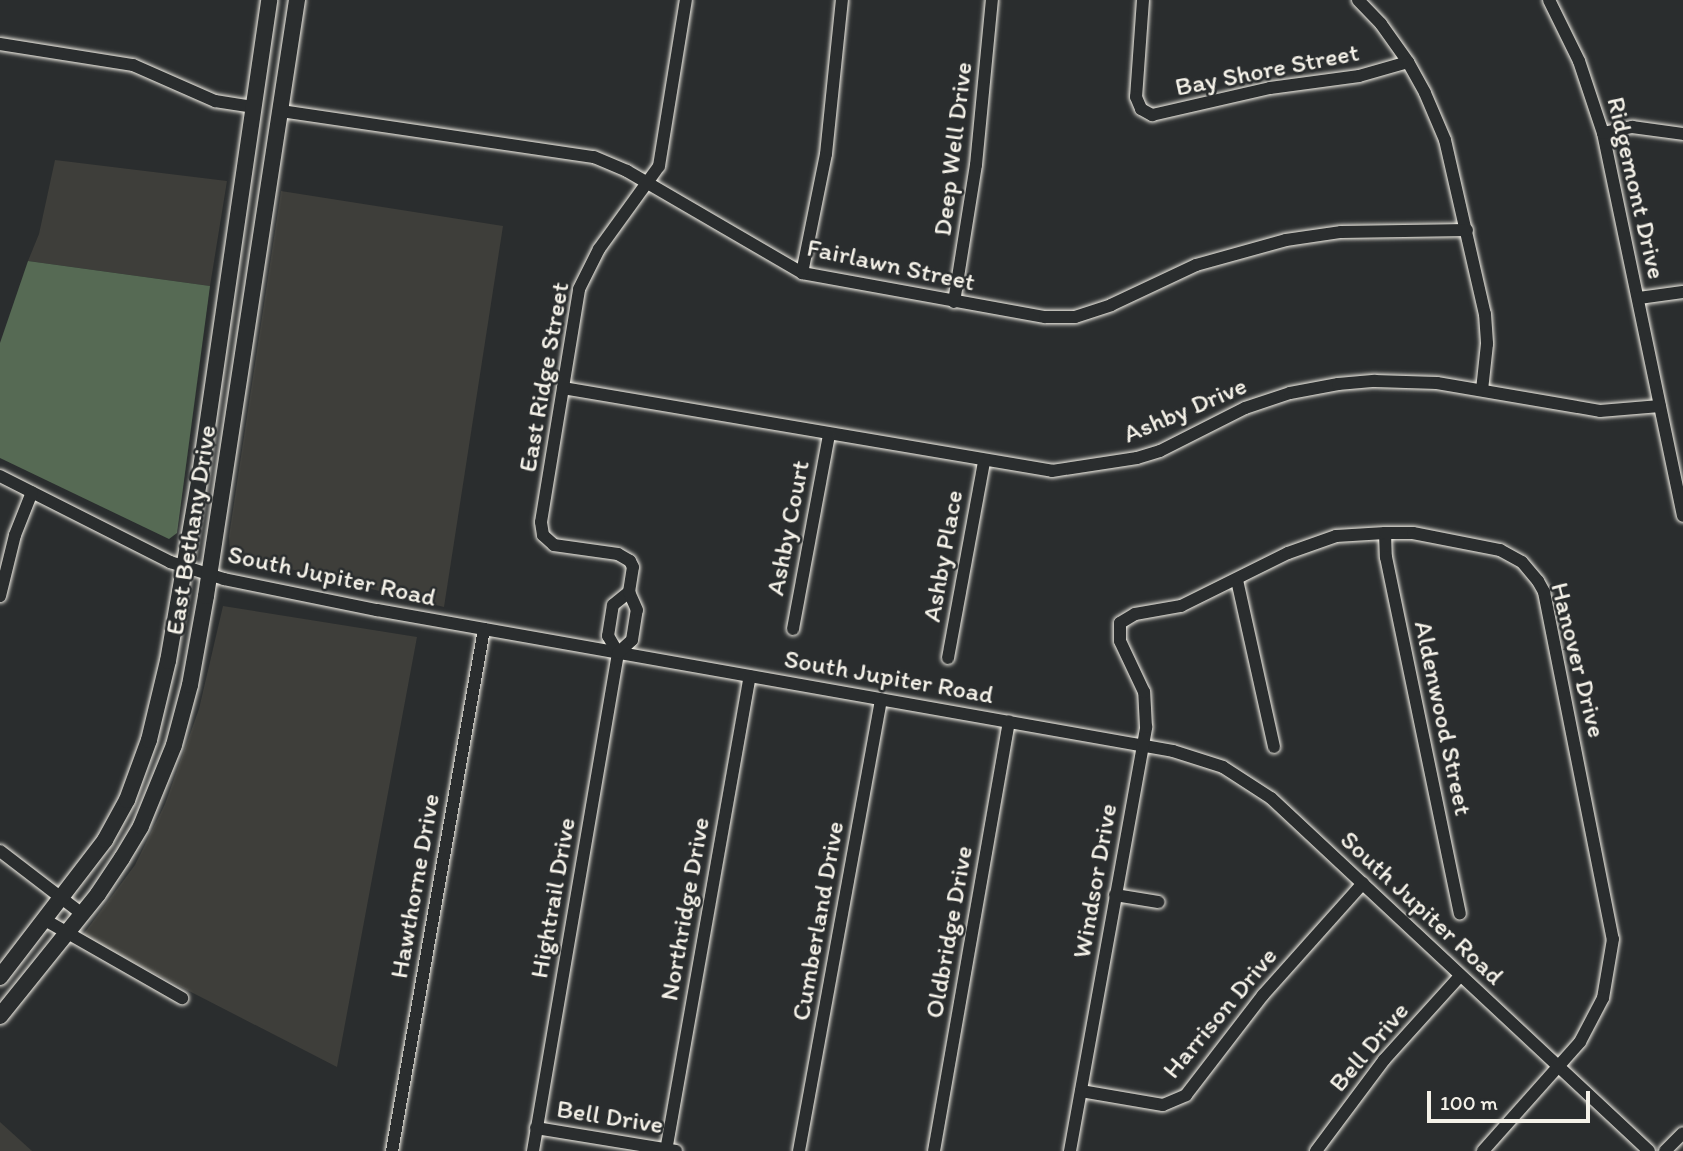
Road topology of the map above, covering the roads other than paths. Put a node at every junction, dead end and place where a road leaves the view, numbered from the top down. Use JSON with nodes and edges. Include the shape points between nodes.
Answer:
{"nodes":[{"id":1,"x":268,"y":0,"type":"edge"},
{"id":2,"x":297,"y":0,"type":"edge"},
{"id":3,"x":686,"y":0,"type":"edge"},
{"id":4,"x":842,"y":0,"type":"edge"},
{"id":5,"x":992,"y":0,"type":"edge"},
{"id":6,"x":1143,"y":0,"type":"edge"},
{"id":7,"x":1358,"y":0,"type":"edge"},
{"id":8,"x":1549,"y":0,"type":"edge"},
{"id":9,"x":0,"y":44,"type":"edge"},
{"id":10,"x":1408,"y":62,"type":"junction"},
{"id":11,"x":253,"y":107,"type":"junction"},
{"id":12,"x":281,"y":111,"type":"junction"},
{"id":13,"x":1603,"y":134,"type":"junction"},
{"id":14,"x":1683,"y":134,"type":"edge"},
{"id":15,"x":648,"y":185,"type":"junction"},
{"id":16,"x":1466,"y":230,"type":"junction"},
{"id":17,"x":802,"y":273,"type":"junction"},
{"id":18,"x":1683,"y":292,"type":"edge"},
{"id":19,"x":1639,"y":298,"type":"junction"},
{"id":20,"x":954,"y":302,"type":"junction"},
{"id":21,"x":220,"y":331,"type":"junction"},
{"id":22,"x":247,"y":335,"type":"junction"},
{"id":23,"x":563,"y":388,"type":"junction"},
{"id":24,"x":1482,"y":390,"type":"junction"},
{"id":25,"x":1660,"y":406,"type":"junction"},
{"id":26,"x":829,"y":435,"type":"junction"},
{"id":27,"x":1683,"y":444,"type":"edge"},
{"id":28,"x":1669,"y":447,"type":"junction"},
{"id":29,"x":984,"y":461,"type":"junction"},
{"id":30,"x":0,"y":476,"type":"edge"},
{"id":31,"x":32,"y":492,"type":"junction"},
{"id":32,"x":1683,"y":516,"type":"edge"},
{"id":33,"x":1385,"y":533,"type":"junction"},
{"id":34,"x":543,"y":535,"type":"joint"},
{"id":35,"x":184,"y":566,"type":"junction"},
{"id":36,"x":209,"y":574,"type":"junction"},
{"id":37,"x":1237,"y":580,"type":"junction"},
{"id":38,"x":629,"y":592,"type":"junction"},
{"id":39,"x":0,"y":596,"type":"edge"},
{"id":40,"x":1120,"y":623,"type":"joint"},
{"id":41,"x":484,"y":629,"type":"junction"},
{"id":42,"x":793,"y":629,"type":"dead end"},
{"id":43,"x":618,"y":653,"type":"junction"},
{"id":44,"x":948,"y":658,"type":"dead end"},
{"id":45,"x":750,"y":676,"type":"junction"},
{"id":46,"x":881,"y":699,"type":"junction"},
{"id":47,"x":1009,"y":721,"type":"junction"},
{"id":48,"x":1142,"y":746,"type":"junction"},
{"id":49,"x":1274,"y":747,"type":"dead end"},
{"id":50,"x":120,"y":814,"type":"junction"},
{"id":51,"x":141,"y":825,"type":"junction"},
{"id":52,"x":0,"y":851,"type":"edge"},
{"id":53,"x":1363,"y":883,"type":"junction"},
{"id":54,"x":1115,"y":895,"type":"junction"},
{"id":55,"x":62,"y":899,"type":"junction"},
{"id":56,"x":1158,"y":902,"type":"dead end"},
{"id":57,"x":1460,"y":913,"type":"dead end"},
{"id":58,"x":82,"y":914,"type":"junction"},
{"id":59,"x":45,"y":920,"type":"junction"},
{"id":60,"x":65,"y":933,"type":"junction"},
{"id":61,"x":1460,"y":976,"type":"junction"},
{"id":62,"x":0,"y":977,"type":"edge"},
{"id":63,"x":182,"y":998,"type":"dead end"},
{"id":64,"x":0,"y":1016,"type":"edge"},
{"id":65,"x":1559,"y":1067,"type":"junction"},
{"id":66,"x":1081,"y":1091,"type":"junction"},
{"id":67,"x":536,"y":1128,"type":"junction"},
{"id":68,"x":1683,"y":1133,"type":"edge"},
{"id":69,"x":669,"y":1150,"type":"edge"},
{"id":70,"x":392,"y":1151,"type":"edge"},
{"id":71,"x":533,"y":1151,"type":"edge"},
{"id":72,"x":799,"y":1151,"type":"edge"},
{"id":73,"x":934,"y":1151,"type":"edge"},
{"id":74,"x":1070,"y":1151,"type":"edge"},
{"id":75,"x":1316,"y":1151,"type":"edge"},
{"id":76,"x":1483,"y":1151,"type":"edge"},
{"id":77,"x":1649,"y":1151,"type":"edge"},
{"id":78,"x":1665,"y":1151,"type":"edge"}],
"edges":[{"from":1,"to":11,"type":"main road","name":"East Bethany Drive"},
{"from":2,"to":12,"type":"main road","name":"East Bethany Drive"},
{"from":3,"to":15,"type":"street","name":"East Ridge Street","via":[[663,148]]},
{"from":4,"to":17,"type":"street","via":[[828,141]]},
{"from":5,"to":20,"type":"street","name":"Deep Well Drive","via":[[976,165]]},
{"from":6,"to":10,"type":"street","name":"Bay Shore Street","via":[[1136,97],[1144,112],[1158,115],[1270,88],[1359,76]]},
{"from":7,"to":10,"type":"street"},
{"from":8,"to":13,"type":"street","name":"Ridgemont Drive","via":[[1579,61]]},
{"from":9,"to":11,"type":"street","via":[[133,65],[215,101]]},
{"from":10,"to":16,"type":"street","via":[[1445,140]]},
{"from":11,"to":12,"type":"main road"},
{"from":11,"to":21,"type":"main road","name":"East Bethany Drive"},
{"from":12,"to":15,"type":"street","name":"Fairlawn Street","via":[[594,157]]},
{"from":12,"to":22,"type":"main road","name":"East Bethany Drive"},
{"from":13,"to":14,"type":"street","via":[[1632,127]]},
{"from":13,"to":19,"type":"street","name":"Ridgemont Drive"},
{"from":15,"to":17,"type":"street","name":"Fairlawn Street"},
{"from":15,"to":23,"type":"street","name":"East Ridge Street","via":[[587,271],[575,312]]},
{"from":16,"to":20,"type":"street","name":"Fairlawn Street","via":[[1341,232],[1286,240],[1196,265],[1075,317],[1045,317]]},
{"from":16,"to":24,"type":"street","via":[[1487,330]]},
{"from":17,"to":20,"type":"street","name":"Fairlawn Street"},
{"from":18,"to":19,"type":"street"},
{"from":19,"to":25,"type":"street","name":"Ridgemont Drive"},
{"from":21,"to":22,"type":"main road"},
{"from":21,"to":35,"type":"main road","name":"East Bethany Drive"},
{"from":22,"to":36,"type":"main road","name":"East Bethany Drive"},
{"from":23,"to":26,"type":"street","name":"Ashby Drive"},
{"from":23,"to":34,"type":"street","name":"East Ridge Street","via":[[541,522]]},
{"from":24,"to":25,"type":"street","name":"Ashby Drive","via":[[1600,411]]},
{"from":24,"to":29,"type":"street","name":"Ashby Drive","via":[[1424,382],[1338,384],[1245,408],[1160,451],[1118,463],[1052,471]]},
{"from":25,"to":28,"type":"street","name":"Ridgemont Drive"},
{"from":26,"to":29,"type":"street","name":"Ashby Drive"},
{"from":26,"to":42,"type":"street","name":"Ashby Court"},
{"from":27,"to":28,"type":"street"},
{"from":28,"to":32,"type":"street","name":"Ridgemont Drive"},
{"from":29,"to":44,"type":"street","name":"Ashby Place"},
{"from":30,"to":31,"type":"street","name":"South Jupiter Road"},
{"from":31,"to":35,"type":"street","name":"South Jupiter Road"},
{"from":31,"to":39,"type":"street","via":[[15,535]]},
{"from":33,"to":37,"type":"street","name":"Hanover Drive","via":[[1336,536],[1289,553]]},
{"from":33,"to":57,"type":"street","name":"Aldenwood Street","via":[[1386,557]]},
{"from":33,"to":65,"type":"street","name":"Hanover Drive","via":[[1413,533],[1500,550],[1531,571],[1544,592],[1614,939],[1603,998],[1580,1042]]},
{"from":34,"to":38,"type":"street","name":"Hightrail Drive","via":[[554,545],[625,556],[633,567]]},
{"from":35,"to":36,"type":"street","name":"South Jupiter Road"},
{"from":35,"to":50,"type":"main road","name":"East Bethany Drive","via":[[149,740]]},
{"from":36,"to":41,"type":"street","name":"South Jupiter Road"},
{"from":36,"to":51,"type":"main road","name":"East Bethany Drive","via":[[177,734]]},
{"from":37,"to":40,"type":"street","name":"Hanover Drive","via":[[1181,606],[1135,614]]},
{"from":37,"to":49,"type":"street"},
{"from":38,"to":43,"type":"street","name":"Hightrail Drive","via":[[637,610],[632,640]]},
{"from":38,"to":43,"type":"street","name":"Hightrail Drive","via":[[613,606],[608,636]]},
{"from":40,"to":48,"type":"street","name":"Windsor Drive","via":[[1120,641],[1144,692],[1147,712]]},
{"from":41,"to":43,"type":"street","name":"South Jupiter Road"},
{"from":41,"to":70,"type":"street","name":"Hawthorne Drive"},
{"from":43,"to":45,"type":"street","name":"South Jupiter Road"},
{"from":43,"to":67,"type":"street","name":"Hightrail Drive"},
{"from":45,"to":46,"type":"street","name":"South Jupiter Road"},
{"from":45,"to":69,"type":"street","name":"Northridge Drive"},
{"from":46,"to":47,"type":"street","name":"South Jupiter Road"},
{"from":46,"to":72,"type":"street","name":"Cumberland Drive"},
{"from":47,"to":48,"type":"street","name":"South Jupiter Road"},
{"from":47,"to":73,"type":"street","name":"Oldbridge Drive"},
{"from":48,"to":53,"type":"street","name":"South Jupiter Road","via":[[1198,758],[1236,774],[1271,799]]},
{"from":48,"to":54,"type":"street","name":"Windsor Drive"},
{"from":50,"to":51,"type":"main road"},
{"from":50,"to":55,"type":"main road","name":"East Bethany Drive"},
{"from":51,"to":58,"type":"main road","name":"East Bethany Drive"},
{"from":52,"to":55,"type":"street"},
{"from":53,"to":61,"type":"street","name":"South Jupiter Road"},
{"from":53,"to":66,"type":"street","name":"Harrison Drive","via":[[1264,995],[1186,1095],[1163,1105]]},
{"from":54,"to":56,"type":"street"},
{"from":54,"to":66,"type":"street","name":"Windsor Drive"},
{"from":55,"to":58,"type":"street"},
{"from":55,"to":59,"type":"main road","name":"East Bethany Drive"},
{"from":58,"to":60,"type":"main road","name":"East Bethany Drive"},
{"from":59,"to":60,"type":"street"},
{"from":59,"to":62,"type":"main road","name":"East Bethany Drive"},
{"from":60,"to":63,"type":"street"},
{"from":60,"to":64,"type":"main road","name":"East Bethany Drive"},
{"from":61,"to":65,"type":"street","name":"South Jupiter Road"},
{"from":61,"to":75,"type":"street","name":"Bell Drive","via":[[1384,1060]]},
{"from":65,"to":76,"type":"street","name":"Hanover Drive"},
{"from":65,"to":77,"type":"street","name":"South Jupiter Road"},
{"from":66,"to":74,"type":"street","name":"Windsor Drive"},
{"from":67,"to":69,"type":"street","name":"Bell Drive"},
{"from":67,"to":71,"type":"street","name":"Hightrail Drive"},
{"from":68,"to":78,"type":"street"}]}
